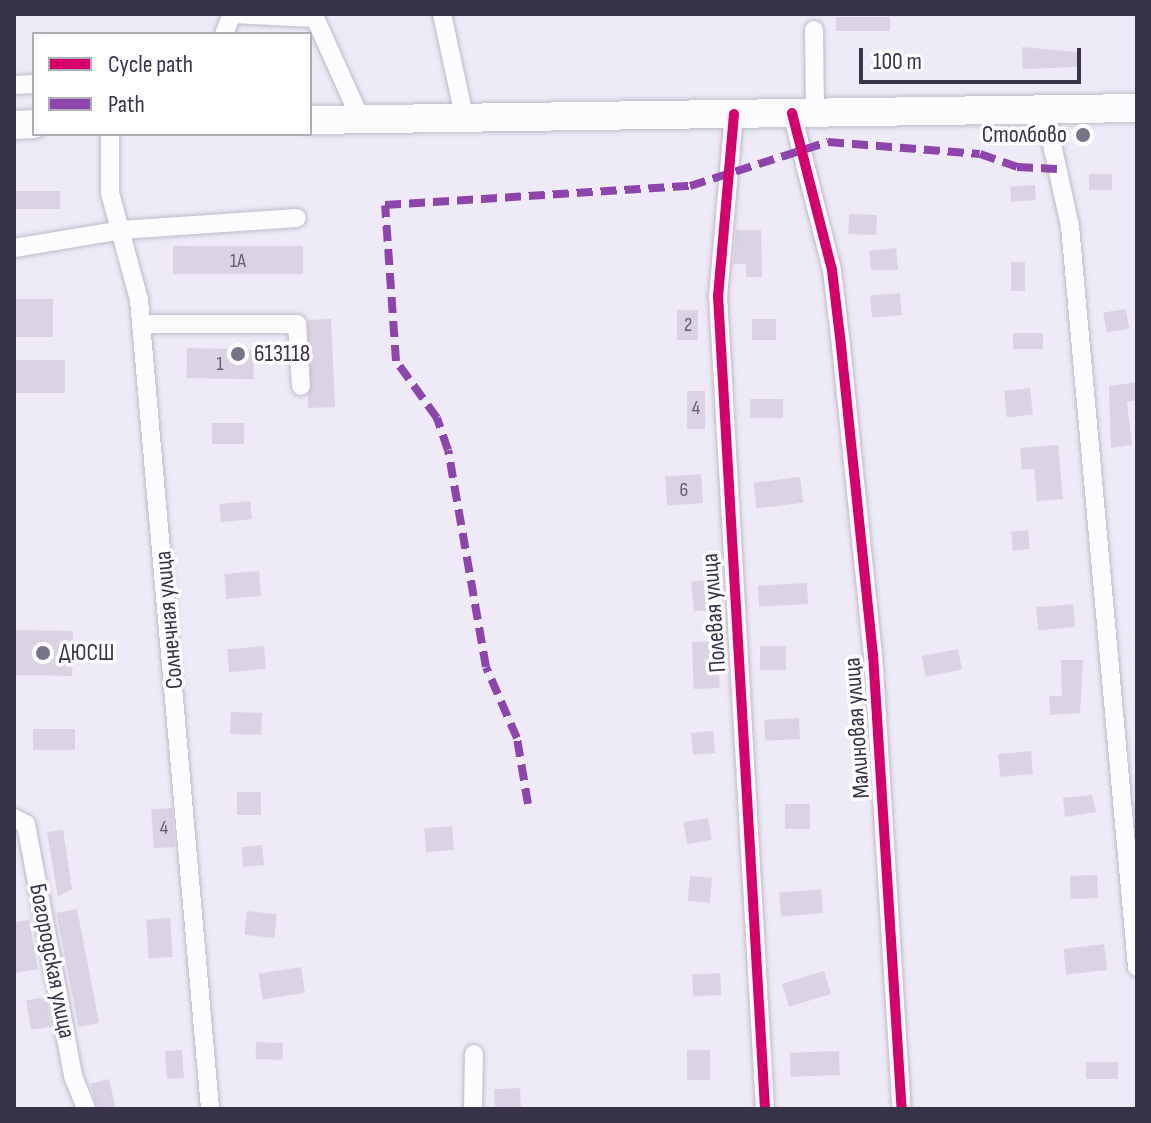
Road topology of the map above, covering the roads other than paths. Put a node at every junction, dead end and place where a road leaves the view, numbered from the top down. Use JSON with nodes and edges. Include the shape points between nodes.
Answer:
{"nodes":[{"id":1,"x":442,"y":14,"type":"edge"},
{"id":2,"x":814,"y":30,"type":"dead end"},
{"id":3,"x":225,"y":32,"type":"edge"},
{"id":4,"x":1044,"y":108,"type":"junction"},
{"id":5,"x":1137,"y":108,"type":"edge"},
{"id":6,"x":804,"y":113,"type":"junction"},
{"id":7,"x":734,"y":114,"type":"junction"},
{"id":8,"x":464,"y":116,"type":"junction"},
{"id":9,"x":312,"y":120,"type":"edge"},
{"id":10,"x":361,"y":120,"type":"junction"},
{"id":11,"x":110,"y":136,"type":"edge"},
{"id":12,"x":297,"y":218,"type":"dead end"},
{"id":13,"x":121,"y":230,"type":"junction"},
{"id":14,"x":14,"y":248,"type":"edge"},
{"id":15,"x":141,"y":324,"type":"junction"},
{"id":16,"x":301,"y":386,"type":"dead end"},
{"id":17,"x":14,"y":818,"type":"edge"},
{"id":18,"x":1137,"y":967,"type":"edge"},
{"id":19,"x":474,"y":1054,"type":"dead end"},
{"id":20,"x":86,"y":1109,"type":"edge"},
{"id":21,"x":210,"y":1109,"type":"edge"},
{"id":22,"x":473,"y":1109,"type":"edge"},
{"id":23,"x":765,"y":1109,"type":"edge"},
{"id":24,"x":902,"y":1109,"type":"edge"}],
"edges":[{"from":1,"to":8,"type":"street"},
{"from":2,"to":6,"type":"street","name":"Малиновая улица"},
{"from":3,"to":10,"type":"street","via":[[232,14],[315,18]]},
{"from":4,"to":5,"type":"highway"},
{"from":4,"to":6,"type":"highway"},
{"from":4,"to":18,"type":"street","via":[[1070,226]]},
{"from":6,"to":7,"type":"highway"},
{"from":6,"to":24,"type":"street","name":"Малиновая улица","via":[[832,270],[873,654]]},
{"from":7,"to":8,"type":"highway"},
{"from":7,"to":23,"type":"street","name":"Полевая улица","via":[[718,296]]},
{"from":8,"to":10,"type":"highway"},
{"from":9,"to":10,"type":"highway"},
{"from":11,"to":13,"type":"street","name":"Солнечная улица","via":[[110,193]]},
{"from":12,"to":13,"type":"street"},
{"from":13,"to":14,"type":"street"},
{"from":13,"to":15,"type":"street","name":"Солнечная улица"},
{"from":15,"to":16,"type":"street","via":[[297,324]]},
{"from":15,"to":21,"type":"street","name":"Солнечная улица"},
{"from":17,"to":20,"type":"street","name":"Богородская улица","via":[[26,824],[73,1076]]},
{"from":19,"to":22,"type":"street"}]}
